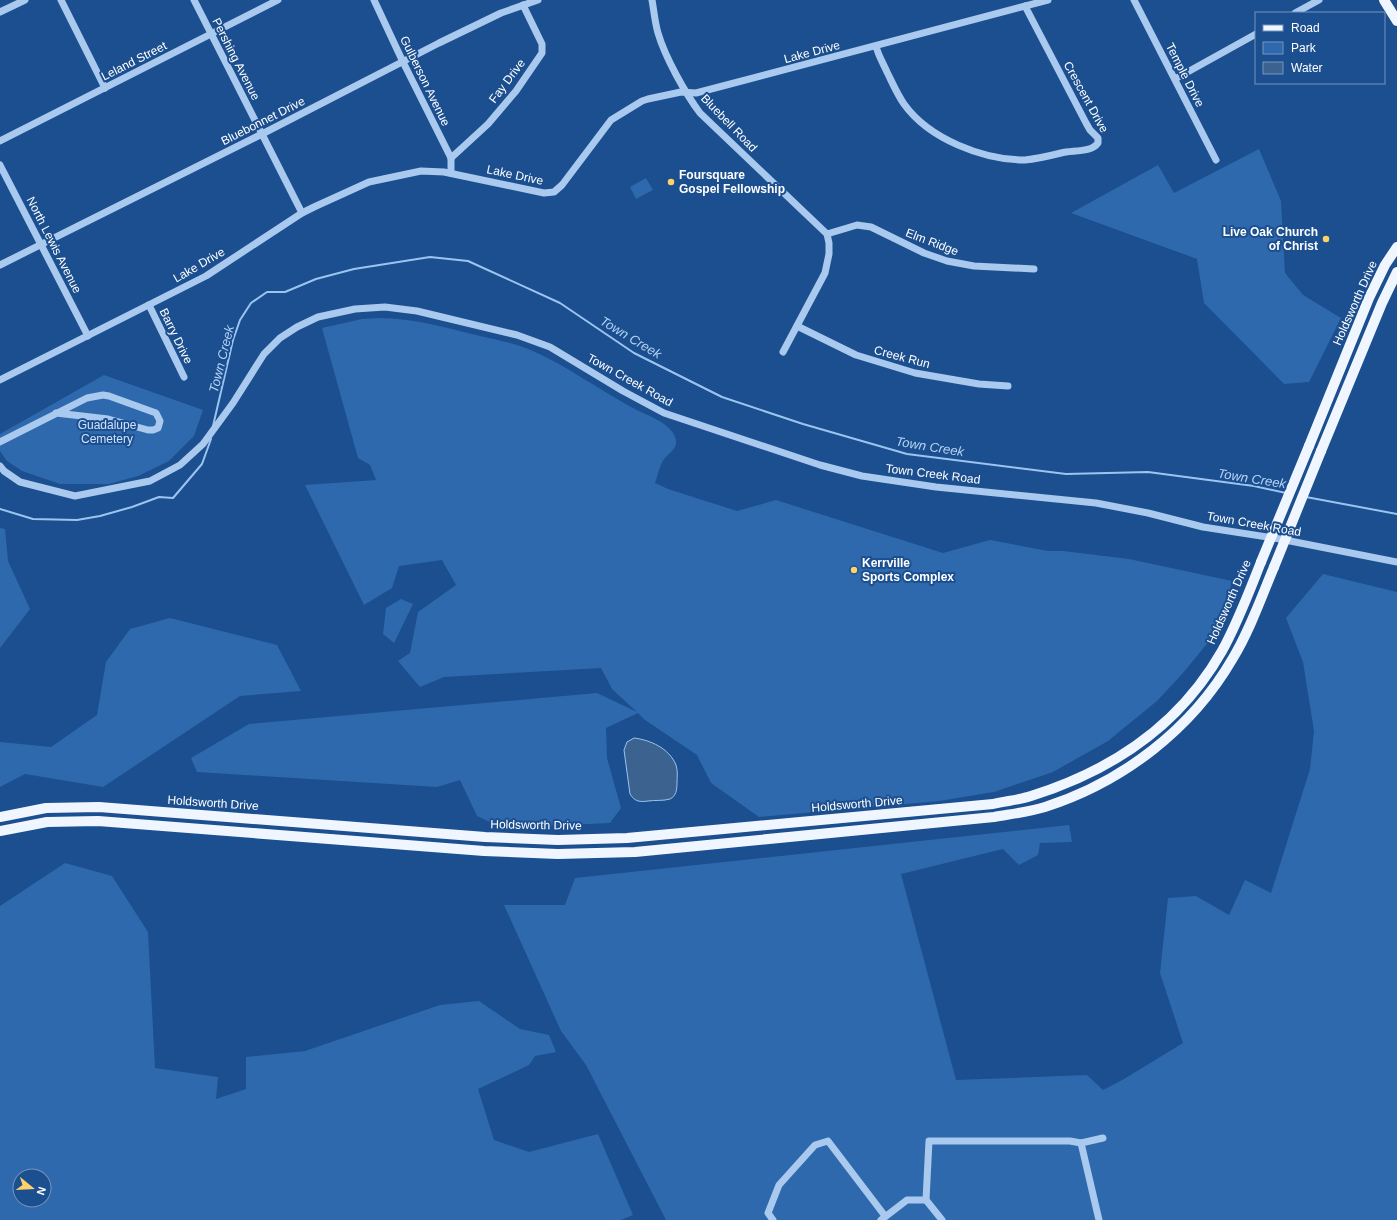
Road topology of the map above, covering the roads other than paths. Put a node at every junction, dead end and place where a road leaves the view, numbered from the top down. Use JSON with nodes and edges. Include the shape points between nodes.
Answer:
{"nodes":[{"id":1,"x":25,"y":0,"type":"edge"},
{"id":2,"x":61,"y":0,"type":"edge"},
{"id":3,"x":194,"y":0,"type":"edge"},
{"id":4,"x":278,"y":0,"type":"edge"},
{"id":5,"x":374,"y":0,"type":"edge"},
{"id":6,"x":538,"y":0,"type":"edge"},
{"id":7,"x":652,"y":0,"type":"edge"},
{"id":8,"x":1048,"y":0,"type":"edge"},
{"id":9,"x":1134,"y":0,"type":"edge"},
{"id":10,"x":1319,"y":0,"type":"edge"},
{"id":11,"x":1384,"y":0,"type":"edge"},
{"id":12,"x":523,"y":6,"type":"junction"},
{"id":13,"x":1026,"y":6,"type":"junction"},
{"id":14,"x":0,"y":12,"type":"edge"},
{"id":15,"x":1297,"y":12,"type":"edge"},
{"id":16,"x":1397,"y":21,"type":"edge"},
{"id":17,"x":211,"y":34,"type":"junction"},
{"id":18,"x":1255,"y":35,"type":"edge"},
{"id":19,"x":876,"y":46,"type":"junction"},
{"id":20,"x":403,"y":62,"type":"junction"},
{"id":21,"x":1175,"y":79,"type":"junction"},
{"id":22,"x":105,"y":88,"type":"junction"},
{"id":23,"x":687,"y":92,"type":"junction"},
{"id":24,"x":262,"y":134,"type":"junction"},
{"id":25,"x":0,"y":141,"type":"edge"},
{"id":26,"x":451,"y":158,"type":"junction"},
{"id":27,"x":1216,"y":160,"type":"dead end"},
{"id":28,"x":0,"y":165,"type":"edge"},
{"id":29,"x":451,"y":173,"type":"junction"},
{"id":30,"x":302,"y":213,"type":"junction"},
{"id":31,"x":826,"y":234,"type":"junction"},
{"id":32,"x":41,"y":244,"type":"junction"},
{"id":33,"x":1397,"y":247,"type":"edge"},
{"id":34,"x":0,"y":265,"type":"edge"},
{"id":35,"x":1034,"y":269,"type":"dead end"},
{"id":36,"x":1397,"y":272,"type":"edge"},
{"id":37,"x":1369,"y":298,"type":"junction"},
{"id":38,"x":1382,"y":303,"type":"junction"},
{"id":39,"x":149,"y":305,"type":"junction"},
{"id":40,"x":797,"y":326,"type":"junction"},
{"id":41,"x":88,"y":336,"type":"junction"},
{"id":42,"x":783,"y":352,"type":"dead end"},
{"id":43,"x":184,"y":377,"type":"dead end"},
{"id":44,"x":0,"y":380,"type":"edge"},
{"id":45,"x":1008,"y":386,"type":"dead end"},
{"id":46,"x":56,"y":413,"type":"junction"},
{"id":47,"x":0,"y":442,"type":"edge"},
{"id":48,"x":0,"y":466,"type":"edge"},
{"id":49,"x":1397,"y":562,"type":"edge"},
{"id":50,"x":0,"y":817,"type":"edge"},
{"id":51,"x":258,"y":820,"type":"junction"},
{"id":52,"x":0,"y":831,"type":"edge"},
{"id":53,"x":704,"y":831,"type":"junction"},
{"id":54,"x":256,"y":833,"type":"junction"},
{"id":55,"x":706,"y":845,"type":"junction"},
{"id":56,"x":1103,"y":1138,"type":"dead end"},
{"id":57,"x":1080,"y":1144,"type":"junction"},
{"id":58,"x":926,"y":1200,"type":"junction"},
{"id":59,"x":883,"y":1218,"type":"edge"},
{"id":60,"x":773,"y":1220,"type":"edge"},
{"id":61,"x":942,"y":1220,"type":"edge"},
{"id":62,"x":1099,"y":1220,"type":"edge"}],
"edges":[{"from":1,"to":14,"type":"street"},
{"from":2,"to":22,"type":"street"},
{"from":3,"to":17,"type":"street","name":"Pershing Avenue"},
{"from":4,"to":17,"type":"street","name":"Leland Street"},
{"from":5,"to":20,"type":"street","name":"Gulberson Avenue"},
{"from":6,"to":12,"type":"street","name":"Bluebonnet Drive"},
{"from":7,"to":23,"type":"street","name":"Bluebell Road","via":[[664,50]]},
{"from":8,"to":13,"type":"street","name":"Lake Drive"},
{"from":9,"to":21,"type":"street","name":"Temple Drive"},
{"from":10,"to":15,"type":"street"},
{"from":11,"to":16,"type":"main road"},
{"from":12,"to":20,"type":"street","name":"Bluebonnet Drive","via":[[501,13]]},
{"from":12,"to":26,"type":"street","name":"Fay Drive","via":[[542,44],[542,53],[488,124]]},
{"from":13,"to":19,"type":"street","name":"Lake Drive"},
{"from":13,"to":19,"type":"street","name":"Crescent Drive","via":[[1086,123],[1098,138],[1098,143],[1093,148],[1024,160],[967,150],[933,132],[904,105]]},
{"from":17,"to":22,"type":"street","name":"Leland Street"},
{"from":17,"to":24,"type":"street","name":"Pershing Avenue"},
{"from":18,"to":21,"type":"street"},
{"from":19,"to":23,"type":"street","name":"Lake Drive","via":[[696,93]]},
{"from":20,"to":24,"type":"street","name":"Bluebonnet Drive"},
{"from":20,"to":26,"type":"street","name":"Gulberson Avenue"},
{"from":21,"to":27,"type":"street","name":"Temple Drive"},
{"from":22,"to":25,"type":"street","name":"Leland Street"},
{"from":23,"to":29,"type":"street","name":"Lake Drive","via":[[642,101],[611,120],[554,192],[544,193]]},
{"from":23,"to":31,"type":"street","name":"Bluebell Road","via":[[700,113]]},
{"from":24,"to":30,"type":"street","name":"Pershing Avenue"},
{"from":24,"to":32,"type":"street","name":"Bluebonnet Drive"},
{"from":26,"to":29,"type":"street","name":"Gulberson Avenue"},
{"from":28,"to":32,"type":"street","name":"North Lewis Avenue"},
{"from":29,"to":30,"type":"street","name":"Lake Drive","via":[[421,171],[378,179]]},
{"from":30,"to":39,"type":"street","name":"Lake Drive","via":[[206,276]]},
{"from":31,"to":35,"type":"street","name":"Elm Ridge","via":[[857,225],[871,227],[946,262]]},
{"from":31,"to":40,"type":"street","via":[[829,254],[825,272]]},
{"from":32,"to":34,"type":"street","name":"Bluebonnet Drive"},
{"from":32,"to":41,"type":"street","name":"North Lewis Avenue"},
{"from":33,"to":37,"type":"main road","name":"Holdsworth Drive"},
{"from":36,"to":38,"type":"main road","name":"Holdsworth Drive"},
{"from":37,"to":38,"type":"street"},
{"from":37,"to":53,"type":"main road","name":"Holdsworth Drive","bridge":true,"via":[[1235,626],[1222,652],[1187,700],[1137,746],[1103,767],[1068,783],[1030,796],[992,804]]},
{"from":38,"to":55,"type":"main road","name":"Holdsworth Drive","bridge":true,"via":[[1247,632],[1217,684],[1197,709],[1145,757],[1109,779],[1044,807],[994,817]]},
{"from":39,"to":41,"type":"street","name":"Lake Drive"},
{"from":39,"to":43,"type":"street","name":"Barry Drive"},
{"from":40,"to":42,"type":"street"},
{"from":40,"to":45,"type":"street","name":"Creek Run","via":[[856,355],[915,373],[979,384]]},
{"from":41,"to":44,"type":"street","name":"Lake Drive"},
{"from":46,"to":46,"type":"street","via":[[87,398],[109,396],[156,413],[160,422],[156,429],[148,430],[108,420]]},
{"from":46,"to":47,"type":"street"},
{"from":48,"to":49,"type":"street","name":"Town Creek Road","via":[[20,482],[75,496],[150,481],[180,465],[207,439],[264,354],[280,338],[318,317],[355,309],[385,307],[417,311],[517,335],[550,347],[664,413],[820,465],[862,476],[936,487],[1096,503],[1203,527]]},
{"from":50,"to":51,"type":"main road","name":"Holdsworth Drive","via":[[46,808],[99,807]]},
{"from":51,"to":53,"type":"main road","name":"Holdsworth Drive","via":[[558,840],[627,838]]},
{"from":51,"to":54,"type":"main road"},
{"from":52,"to":54,"type":"main road","name":"Holdsworth Drive","via":[[48,822],[98,821]]},
{"from":53,"to":55,"type":"main road"},
{"from":54,"to":55,"type":"main road","name":"Holdsworth Drive","via":[[484,851],[558,854],[635,852]]},
{"from":56,"to":57,"type":"street"},
{"from":57,"to":58,"type":"street","via":[[1070,1141],[929,1141]]},
{"from":57,"to":62,"type":"street"},
{"from":58,"to":59,"type":"street","via":[[908,1200]]},
{"from":58,"to":61,"type":"street"},
{"from":59,"to":60,"type":"street","via":[[828,1141],[815,1145],[779,1185],[768,1213]]}]}
